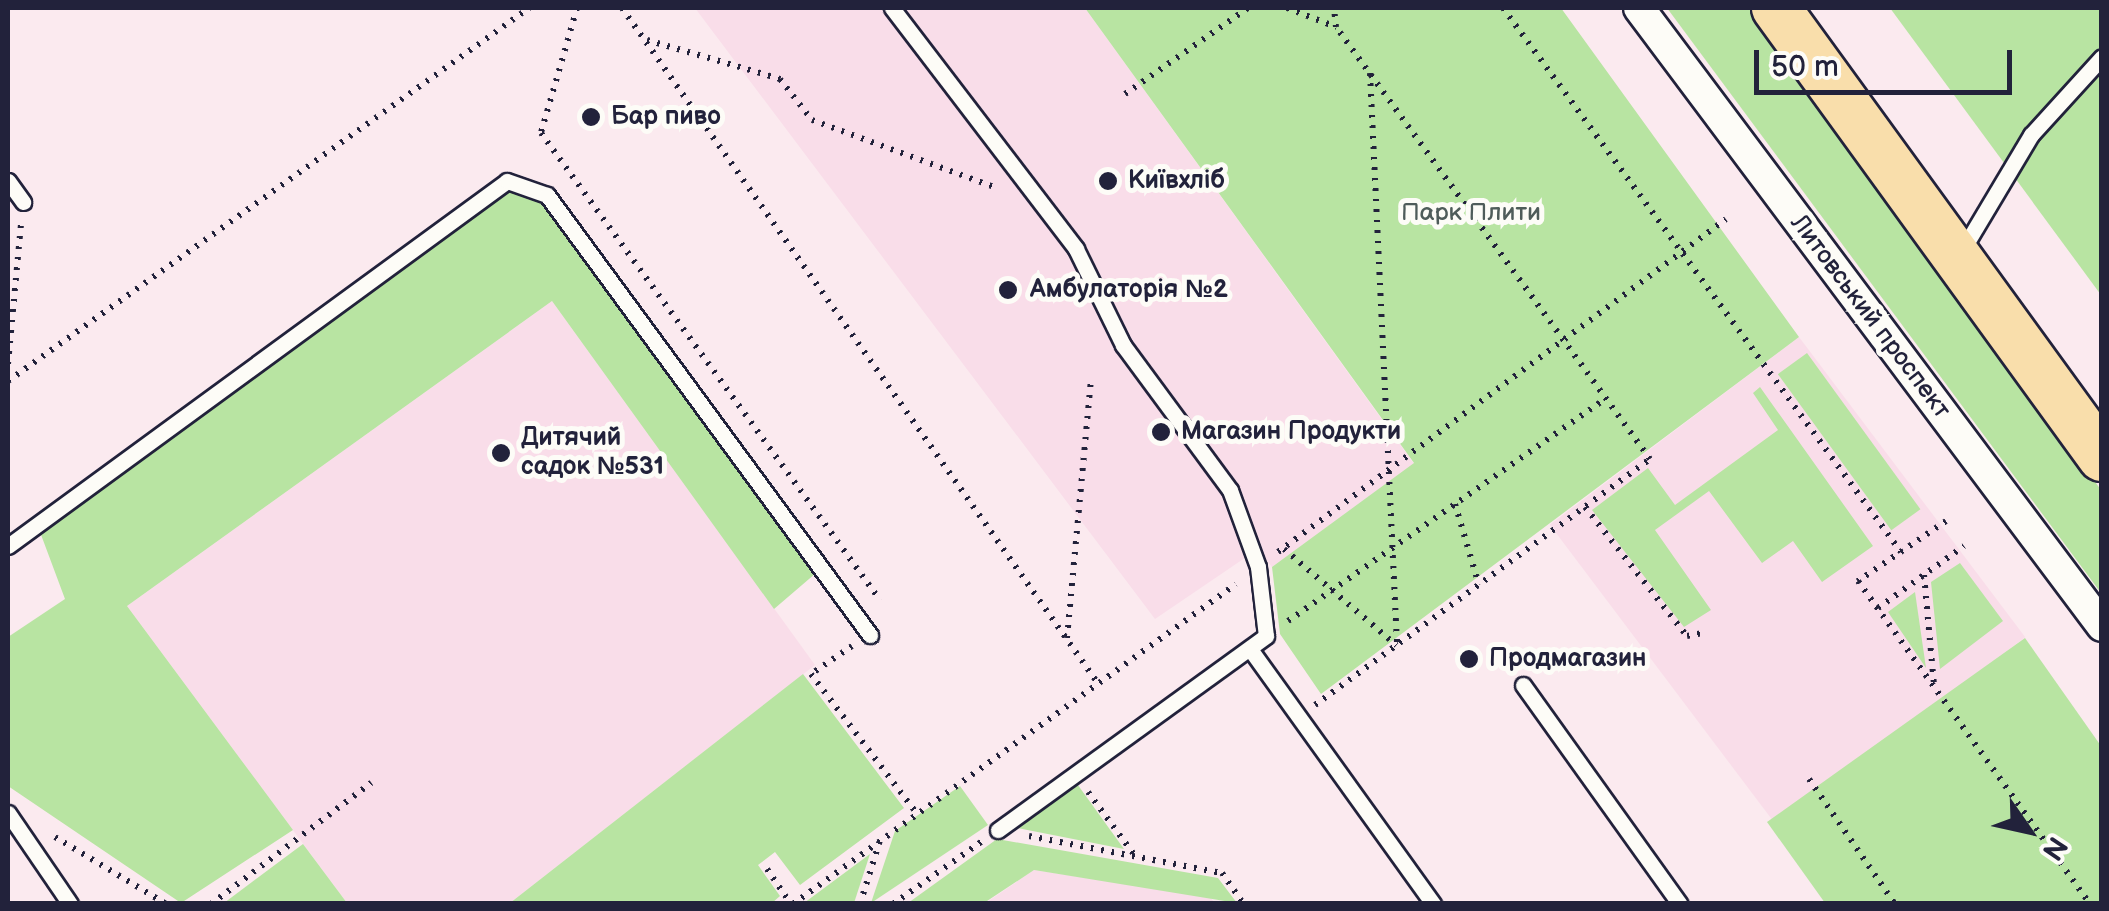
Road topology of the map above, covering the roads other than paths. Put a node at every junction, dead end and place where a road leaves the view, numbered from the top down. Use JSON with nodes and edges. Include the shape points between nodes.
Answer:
{"nodes":[{"id":1,"x":892,"y":8,"type":"edge"},
{"id":2,"x":1639,"y":8,"type":"edge"},
{"id":3,"x":1776,"y":8,"type":"edge"},
{"id":4,"x":2102,"y":57,"type":"edge"},
{"id":5,"x":8,"y":181,"type":"edge"},
{"id":6,"x":23,"y":202,"type":"road end"},
{"id":7,"x":1957,"y":262,"type":"junction"},
{"id":8,"x":2102,"y":457,"type":"edge"},
{"id":9,"x":8,"y":546,"type":"edge"},
{"id":10,"x":2102,"y":626,"type":"edge"},
{"id":11,"x":870,"y":634,"type":"road end"},
{"id":12,"x":1250,"y":649,"type":"junction"},
{"id":13,"x":1522,"y":685,"type":"dead end"},
{"id":14,"x":8,"y":813,"type":"edge"},
{"id":15,"x":998,"y":830,"type":"road end"},
{"id":16,"x":70,"y":904,"type":"edge"},
{"id":17,"x":1432,"y":904,"type":"edge"},
{"id":18,"x":1680,"y":904,"type":"edge"}],
"edges":[{"from":1,"to":12,"type":"lane","via":[[1076,249],[1122,345],[1230,490],[1258,567],[1266,636]]},
{"from":2,"to":10,"type":"street","name":"Литовський проспект"},
{"from":3,"to":7,"type":"main road"},
{"from":4,"to":7,"type":"lane","via":[[2031,135]]},
{"from":5,"to":6,"type":"lane"},
{"from":7,"to":8,"type":"main road"},
{"from":9,"to":11,"type":"lane","via":[[506,181],[547,195]]},
{"from":12,"to":15,"type":"lane"},
{"from":12,"to":17,"type":"lane"},
{"from":13,"to":18,"type":"lane"},
{"from":14,"to":16,"type":"lane"}]}
